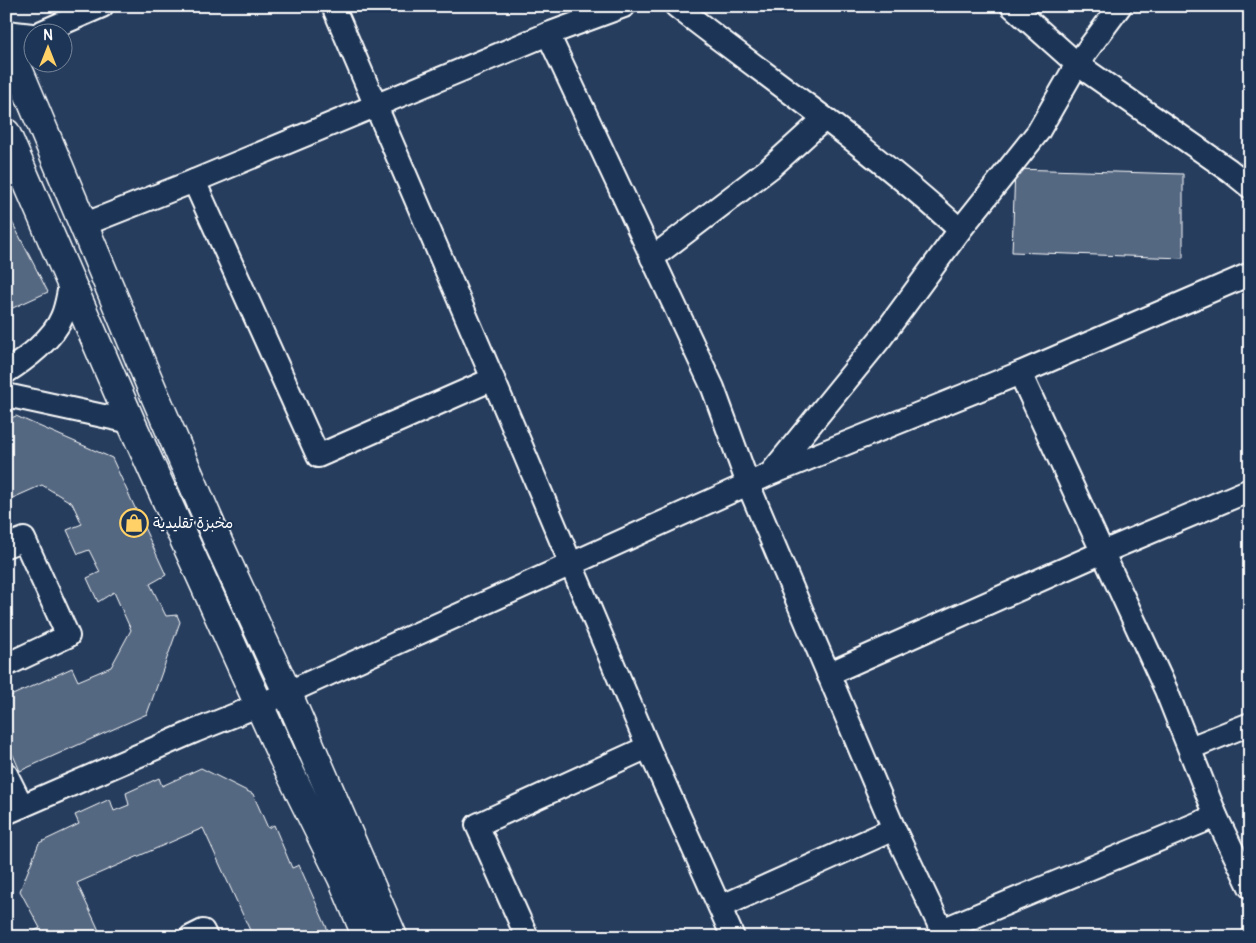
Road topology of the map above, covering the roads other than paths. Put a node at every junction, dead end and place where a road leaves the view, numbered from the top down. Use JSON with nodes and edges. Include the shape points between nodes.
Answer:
{"nodes":[{"id":1,"x":102,"y":6,"type":"edge"},
{"id":2,"x":333,"y":6,"type":"edge"},
{"id":3,"x":624,"y":6,"type":"edge"},
{"id":4,"x":676,"y":6,"type":"edge"},
{"id":5,"x":1012,"y":6,"type":"edge"},
{"id":6,"x":1120,"y":6,"type":"edge"},
{"id":7,"x":65,"y":22,"type":"edge"},
{"id":8,"x":6,"y":32,"type":"edge"},
{"id":9,"x":548,"y":34,"type":"junction"},
{"id":10,"x":18,"y":47,"type":"edge"},
{"id":11,"x":1077,"y":64,"type":"junction"},
{"id":12,"x":376,"y":106,"type":"junction"},
{"id":13,"x":824,"y":119,"type":"junction"},
{"id":14,"x":6,"y":133,"type":"edge"},
{"id":15,"x":194,"y":181,"type":"junction"},
{"id":16,"x":1250,"y":187,"type":"edge"},
{"id":17,"x":82,"y":225,"type":"junction"},
{"id":18,"x":960,"y":230,"type":"junction"},
{"id":19,"x":652,"y":258,"type":"junction"},
{"id":20,"x":1250,"y":274,"type":"edge"},
{"id":21,"x":71,"y":282,"type":"junction"},
{"id":22,"x":6,"y":372,"type":"edge"},
{"id":23,"x":1020,"y":373,"type":"junction"},
{"id":24,"x":493,"y":380,"type":"junction"},
{"id":25,"x":6,"y":395,"type":"edge"},
{"id":26,"x":131,"y":422,"type":"junction"},
{"id":27,"x":770,"y":474,"type":"junction"},
{"id":28,"x":748,"y":484,"type":"junction"},
{"id":29,"x":1250,"y":490,"type":"edge"},
{"id":30,"x":6,"y":546,"type":"edge"},
{"id":31,"x":1103,"y":552,"type":"junction"},
{"id":32,"x":571,"y":565,"type":"junction"},
{"id":33,"x":6,"y":665,"type":"edge"},
{"id":34,"x":828,"y":674,"type":"junction"},
{"id":35,"x":287,"y":692,"type":"junction"},
{"id":36,"x":260,"y":705,"type":"junction"},
{"id":37,"x":1250,"y":724,"type":"edge"},
{"id":38,"x":648,"y":747,"type":"junction"},
{"id":39,"x":1190,"y":748,"type":"junction"},
{"id":40,"x":6,"y":774,"type":"edge"},
{"id":41,"x":14,"y":810,"type":"edge"},
{"id":42,"x":1216,"y":816,"type":"junction"},
{"id":43,"x":894,"y":829,"type":"junction"},
{"id":44,"x":1250,"y":887,"type":"edge"},
{"id":45,"x":720,"y":907,"type":"junction"},
{"id":46,"x":943,"y":933,"type":"edge"},
{"id":47,"x":191,"y":937,"type":"edge"},
{"id":48,"x":206,"y":937,"type":"edge"},
{"id":49,"x":367,"y":937,"type":"edge"},
{"id":50,"x":393,"y":937,"type":"edge"},
{"id":51,"x":527,"y":937,"type":"edge"},
{"id":52,"x":734,"y":937,"type":"edge"}],
"edges":[{"from":1,"to":7,"type":"street"},
{"from":2,"to":12,"type":"street"},
{"from":3,"to":9,"type":"street"},
{"from":4,"to":13,"type":"street"},
{"from":5,"to":11,"type":"street"},
{"from":6,"to":11,"type":"street"},
{"from":8,"to":10,"type":"street"},
{"from":9,"to":12,"type":"street"},
{"from":9,"to":19,"type":"street"},
{"from":10,"to":17,"type":"main road"},
{"from":11,"to":16,"type":"street"},
{"from":11,"to":18,"type":"street","via":[[1038,132]]},
{"from":12,"to":15,"type":"street"},
{"from":12,"to":24,"type":"street"},
{"from":13,"to":18,"type":"street"},
{"from":13,"to":19,"type":"street","via":[[770,168]]},
{"from":14,"to":21,"type":"main road"},
{"from":15,"to":17,"type":"street"},
{"from":15,"to":24,"type":"street","via":[[318,456]]},
{"from":17,"to":35,"type":"main road","via":[[219,544]]},
{"from":18,"to":27,"type":"street","via":[[880,339]]},
{"from":19,"to":28,"type":"street","via":[[712,388]]},
{"from":20,"to":23,"type":"street"},
{"from":21,"to":22,"type":"street","via":[[62,318],[43,344]]},
{"from":21,"to":26,"type":"main road"},
{"from":23,"to":27,"type":"street"},
{"from":23,"to":31,"type":"street"},
{"from":24,"to":32,"type":"street"},
{"from":25,"to":26,"type":"street"},
{"from":26,"to":36,"type":"main road"},
{"from":27,"to":28,"type":"street"},
{"from":28,"to":32,"type":"street"},
{"from":28,"to":34,"type":"street"},
{"from":29,"to":31,"type":"street"},
{"from":30,"to":33,"type":"street","via":[[24,539],[68,636]]},
{"from":31,"to":34,"type":"street"},
{"from":31,"to":39,"type":"street"},
{"from":32,"to":35,"type":"street"},
{"from":32,"to":38,"type":"street"},
{"from":34,"to":43,"type":"street"},
{"from":35,"to":36,"type":"street"},
{"from":35,"to":50,"type":"main road"},
{"from":36,"to":41,"type":"street"},
{"from":36,"to":49,"type":"main road"},
{"from":37,"to":39,"type":"street"},
{"from":38,"to":45,"type":"street"},
{"from":38,"to":51,"type":"street","via":[[477,825]]},
{"from":39,"to":42,"type":"street"},
{"from":40,"to":41,"type":"street"},
{"from":42,"to":44,"type":"street"},
{"from":42,"to":46,"type":"street"},
{"from":43,"to":45,"type":"street"},
{"from":43,"to":46,"type":"street"},
{"from":45,"to":52,"type":"street"},
{"from":47,"to":48,"type":"street","via":[[203,931]]}]}
